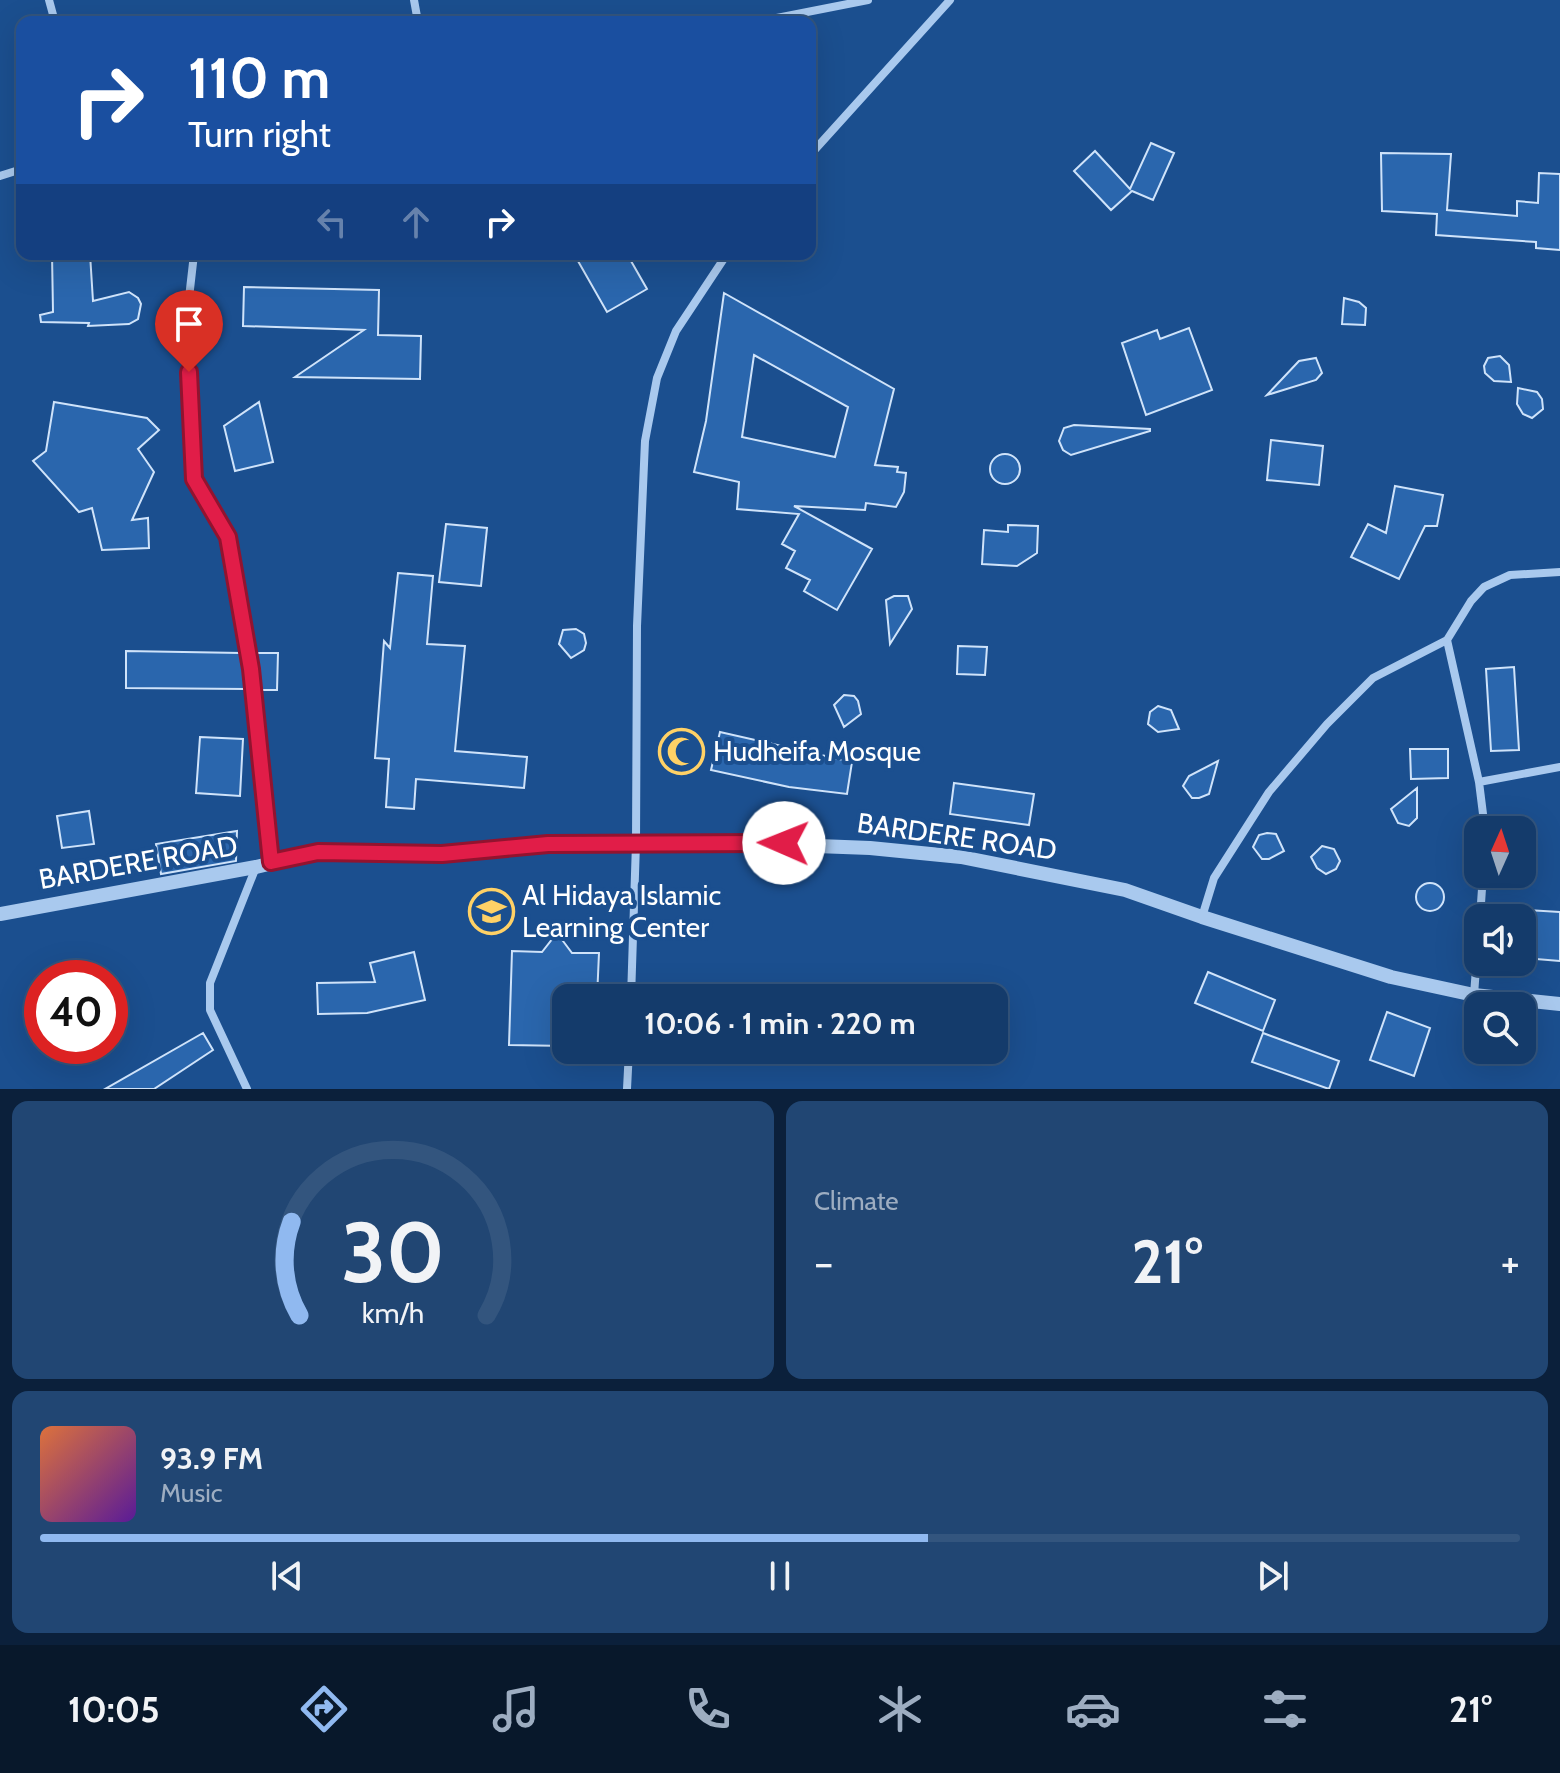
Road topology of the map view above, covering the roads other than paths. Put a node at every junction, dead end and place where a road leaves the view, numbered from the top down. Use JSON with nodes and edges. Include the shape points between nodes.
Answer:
{"nodes":[{"id":1,"x":868,"y":0,"type":"edge"},
{"id":2,"x":950,"y":0,"type":"edge"},
{"id":3,"x":787,"y":16,"type":"edge"},
{"id":4,"x":816,"y":149,"type":"edge"},
{"id":5,"x":193,"y":260,"type":"edge"},
{"id":6,"x":723,"y":260,"type":"edge"},
{"id":7,"x":1560,"y":572,"type":"edge"},
{"id":8,"x":1447,"y":640,"type":"junction"},
{"id":9,"x":1560,"y":767,"type":"edge"},
{"id":10,"x":1479,"y":782,"type":"junction"},
{"id":11,"x":1483,"y":816,"type":"edge"},
{"id":12,"x":636,"y":843,"type":"junction"},
{"id":13,"x":264,"y":864,"type":"junction"},
{"id":14,"x":0,"y":914,"type":"edge"},
{"id":15,"x":1202,"y":917,"type":"junction"},
{"id":16,"x":631,"y":984,"type":"edge"},
{"id":17,"x":1464,"y":993,"type":"edge"},
{"id":18,"x":1536,"y":1001,"type":"edge"},
{"id":19,"x":1560,"y":1004,"type":"edge"},
{"id":20,"x":628,"y":1064,"type":"edge"},
{"id":21,"x":247,"y":1089,"type":"edge"},
{"id":22,"x":627,"y":1089,"type":"edge"}],
"edges":[{"from":1,"to":3,"type":"street"},
{"from":2,"to":4,"type":"street"},
{"from":5,"to":13,"type":"street","via":[[185,333],[194,479],[228,537],[251,669]]},
{"from":6,"to":12,"type":"street","via":[[676,331],[657,378],[645,441]]},
{"from":7,"to":8,"type":"street","via":[[1510,575],[1484,587]]},
{"from":8,"to":10,"type":"street"},
{"from":8,"to":15,"type":"street","via":[[1373,678],[1327,724],[1269,792],[1214,878]]},
{"from":9,"to":10,"type":"street"},
{"from":10,"to":11,"type":"street"},
{"from":12,"to":13,"type":"street","name":"BARDERE ROAD","via":[[442,854],[318,852]]},
{"from":12,"to":15,"type":"street","name":"BARDERE ROAD","via":[[784,843],[961,857],[1125,890]]},
{"from":12,"to":16,"type":"street"},
{"from":13,"to":14,"type":"street","name":"BARDERE ROAD"},
{"from":13,"to":21,"type":"street","via":[[210,983],[210,1010]]},
{"from":15,"to":17,"type":"street","name":"BARDERE ROAD","via":[[1391,977]]},
{"from":18,"to":19,"type":"street","name":"BARDERE ROAD"},
{"from":20,"to":22,"type":"street"}]}
